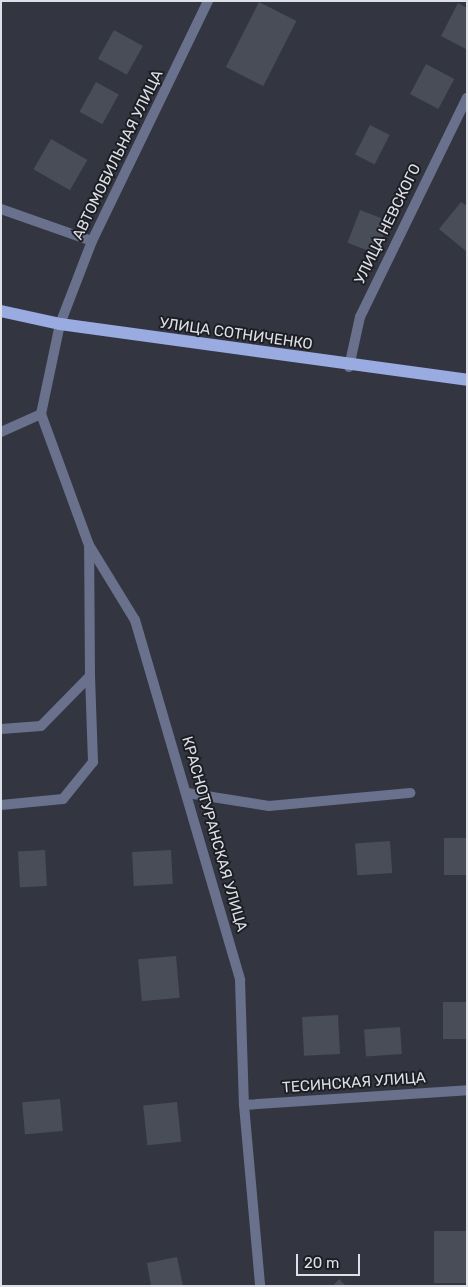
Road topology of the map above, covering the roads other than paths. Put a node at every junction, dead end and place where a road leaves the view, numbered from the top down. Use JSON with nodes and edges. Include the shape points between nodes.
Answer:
{"nodes":[{"id":1,"x":208,"y":1,"type":"edge"},
{"id":2,"x":467,"y":98,"type":"edge"},
{"id":3,"x":1,"y":209,"type":"edge"},
{"id":4,"x":92,"y":241,"type":"junction"},
{"id":5,"x":1,"y":311,"type":"edge"},
{"id":6,"x":60,"y":324,"type":"junction"},
{"id":7,"x":349,"y":367,"type":"junction"},
{"id":8,"x":467,"y":380,"type":"edge"},
{"id":9,"x":40,"y":414,"type":"junction"},
{"id":10,"x":1,"y":432,"type":"edge"},
{"id":11,"x":88,"y":545,"type":"junction"},
{"id":12,"x":90,"y":676,"type":"junction"},
{"id":13,"x":1,"y":729,"type":"edge"},
{"id":14,"x":410,"y":793,"type":"dead end"},
{"id":15,"x":187,"y":794,"type":"junction"},
{"id":16,"x":1,"y":805,"type":"edge"},
{"id":17,"x":467,"y":1090,"type":"edge"},
{"id":18,"x":244,"y":1105,"type":"junction"},
{"id":19,"x":260,"y":1286,"type":"edge"}],
"edges":[{"from":1,"to":4,"type":"street","name":"АВТОМОБИЛЬНАЯ УЛИЦА"},
{"from":2,"to":7,"type":"street","name":"УЛИЦА НЕВСКОГО","via":[[360,317]]},
{"from":3,"to":4,"type":"street"},
{"from":4,"to":6,"type":"street","name":"АВТОМОБИЛЬНАЯ УЛИЦА"},
{"from":5,"to":6,"type":"main road","name":"УЛИЦА СОТНИЧЕНКО"},
{"from":6,"to":7,"type":"main road","name":"УЛИЦА СОТНИЧЕНКО"},
{"from":6,"to":9,"type":"street","name":"АВТОМОБИЛЬНАЯ УЛИЦА"},
{"from":7,"to":8,"type":"main road","name":"УЛИЦА СОТНИЧЕНКО"},
{"from":9,"to":10,"type":"street"},
{"from":9,"to":11,"type":"street","name":"КРАСНОТУРАНСКАЯ УЛИЦА"},
{"from":11,"to":12,"type":"street"},
{"from":11,"to":15,"type":"street","name":"КРАСНОТУРАНСКАЯ УЛИЦА","via":[[135,620]]},
{"from":12,"to":13,"type":"street","via":[[41,726]]},
{"from":12,"to":16,"type":"street","via":[[93,762],[63,799]]},
{"from":14,"to":15,"type":"street","via":[[269,806]]},
{"from":15,"to":18,"type":"street","name":"КРАСНОТУРАНСКАЯ УЛИЦА","via":[[240,980]]},
{"from":17,"to":18,"type":"street","name":"ТЕСИНСКАЯ УЛИЦА"},
{"from":18,"to":19,"type":"street","name":"КРАСНОТУРАНСКАЯ УЛИЦА"}]}
